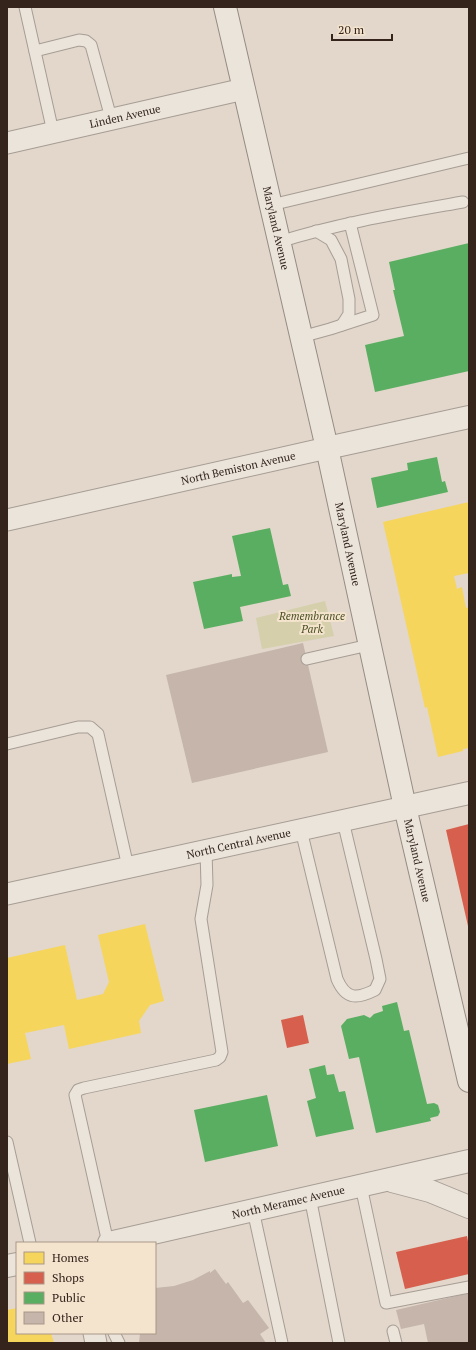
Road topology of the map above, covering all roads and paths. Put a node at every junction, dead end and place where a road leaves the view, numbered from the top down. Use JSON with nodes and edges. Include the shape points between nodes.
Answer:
{"nodes":[{"id":1,"x":25,"y":7,"type":"edge"},
{"id":2,"x":225,"y":7,"type":"edge"},
{"id":3,"x":35,"y":51,"type":"junction"},
{"id":4,"x":244,"y":89,"type":"junction"},
{"id":5,"x":111,"y":118,"type":"junction"},
{"id":6,"x":53,"y":132,"type":"junction"},
{"id":7,"x":7,"y":142,"type":"edge"},
{"id":8,"x":469,"y":158,"type":"edge"},
{"id":9,"x":463,"y":202,"type":"dead end"},
{"id":10,"x":271,"y":205,"type":"junction"},
{"id":11,"x":350,"y":223,"type":"junction"},
{"id":12,"x":316,"y":231,"type":"junction"},
{"id":13,"x":279,"y":242,"type":"junction"},
{"id":14,"x":342,"y":325,"type":"junction"},
{"id":15,"x":301,"y":337,"type":"junction"},
{"id":16,"x":469,"y":417,"type":"edge"},
{"id":17,"x":327,"y":448,"type":"junction"},
{"id":18,"x":7,"y":520,"type":"edge"},
{"id":19,"x":369,"y":645,"type":"junction"},
{"id":20,"x":307,"y":659,"type":"dead end"},
{"id":21,"x":7,"y":744,"type":"edge"},
{"id":22,"x":469,"y":793,"type":"edge"},
{"id":23,"x":405,"y":807,"type":"junction"},
{"id":24,"x":343,"y":821,"type":"junction"},
{"id":25,"x":301,"y":830,"type":"junction"},
{"id":26,"x":206,"y":851,"type":"junction"},
{"id":27,"x":128,"y":867,"type":"junction"},
{"id":28,"x":7,"y":894,"type":"edge"},
{"id":29,"x":469,"y":1081,"type":"edge"},
{"id":30,"x":7,"y":1142,"type":"edge"},
{"id":31,"x":469,"y":1161,"type":"edge"},
{"id":32,"x":385,"y":1180,"type":"junction"},
{"id":33,"x":361,"y":1186,"type":"junction"},
{"id":34,"x":310,"y":1197,"type":"junction"},
{"id":35,"x":469,"y":1207,"type":"edge"},
{"id":36,"x":253,"y":1210,"type":"junction"},
{"id":37,"x":30,"y":1242,"type":"edge"},
{"id":38,"x":108,"y":1242,"type":"edge"},
{"id":39,"x":112,"y":1242,"type":"edge"},
{"id":40,"x":469,"y":1287,"type":"edge"},
{"id":41,"x":394,"y":1331,"type":"dead end"},
{"id":42,"x":114,"y":1334,"type":"edge"},
{"id":43,"x":119,"y":1343,"type":"edge"},
{"id":44,"x":282,"y":1343,"type":"edge"},
{"id":45,"x":339,"y":1343,"type":"edge"},
{"id":46,"x":396,"y":1343,"type":"edge"}],
"edges":[{"from":1,"to":3,"type":"lane"},
{"from":2,"to":4,"type":"main road","name":"Maryland Avenue"},
{"from":3,"to":5,"type":"lane","via":[[79,40],[91,45]]},
{"from":3,"to":6,"type":"lane"},
{"from":4,"to":5,"type":"street","name":"Linden Avenue"},
{"from":4,"to":10,"type":"main road","name":"Maryland Avenue"},
{"from":5,"to":6,"type":"street","name":"Linden Avenue"},
{"from":6,"to":7,"type":"street","name":"Linden Avenue"},
{"from":8,"to":10,"type":"lane"},
{"from":9,"to":11,"type":"lane"},
{"from":10,"to":13,"type":"main road","name":"Maryland Avenue"},
{"from":11,"to":12,"type":"lane"},
{"from":11,"to":14,"type":"lane","via":[[373,315]]},
{"from":12,"to":13,"type":"lane"},
{"from":12,"to":14,"type":"lane","via":[[331,240],[341,259],[349,299],[349,314]]},
{"from":13,"to":15,"type":"main road","name":"Maryland Avenue"},
{"from":14,"to":15,"type":"lane"},
{"from":15,"to":17,"type":"main road","name":"Maryland Avenue"},
{"from":16,"to":17,"type":"main road","name":"North Bemiston Avenue"},
{"from":17,"to":18,"type":"street","name":"North Bemiston Avenue"},
{"from":17,"to":19,"type":"main road","name":"Maryland Avenue"},
{"from":19,"to":20,"type":"lane"},
{"from":19,"to":23,"type":"main road","name":"Maryland Avenue"},
{"from":21,"to":27,"type":"lane","via":[[78,728],[90,727],[98,734]]},
{"from":22,"to":23,"type":"main road","name":"North Central Avenue"},
{"from":23,"to":24,"type":"street","name":"North Central Avenue"},
{"from":23,"to":29,"type":"main road","name":"Maryland Avenue"},
{"from":24,"to":25,"type":"street","name":"North Central Avenue"},
{"from":24,"to":25,"type":"lane","via":[[380,979],[375,990],[362,996],[351,996],[342,990],[337,979]]},
{"from":25,"to":26,"type":"street","name":"North Central Avenue"},
{"from":26,"to":27,"type":"street","name":"North Central Avenue"},
{"from":26,"to":38,"type":"lane","via":[[207,885],[201,919],[222,1052],[220,1057],[216,1060],[84,1088],[78,1090],[75,1095]]},
{"from":27,"to":28,"type":"street","name":"North Central Avenue"},
{"from":30,"to":37,"type":"lane"},
{"from":31,"to":32,"type":"main road","name":"North Meramec Avenue"},
{"from":32,"to":33,"type":"main road","name":"North Meramec Avenue"},
{"from":32,"to":35,"type":"main road","via":[[430,1191]]},
{"from":33,"to":34,"type":"main road","name":"North Meramec Avenue"},
{"from":33,"to":40,"type":"lane","via":[[386,1303]]},
{"from":34,"to":36,"type":"main road","name":"North Meramec Avenue"},
{"from":34,"to":45,"type":"lane"},
{"from":36,"to":39,"type":"main road","name":"North Meramec Avenue"},
{"from":36,"to":44,"type":"lane"},
{"from":41,"to":46,"type":"lane"},
{"from":42,"to":43,"type":"lane"}]}
